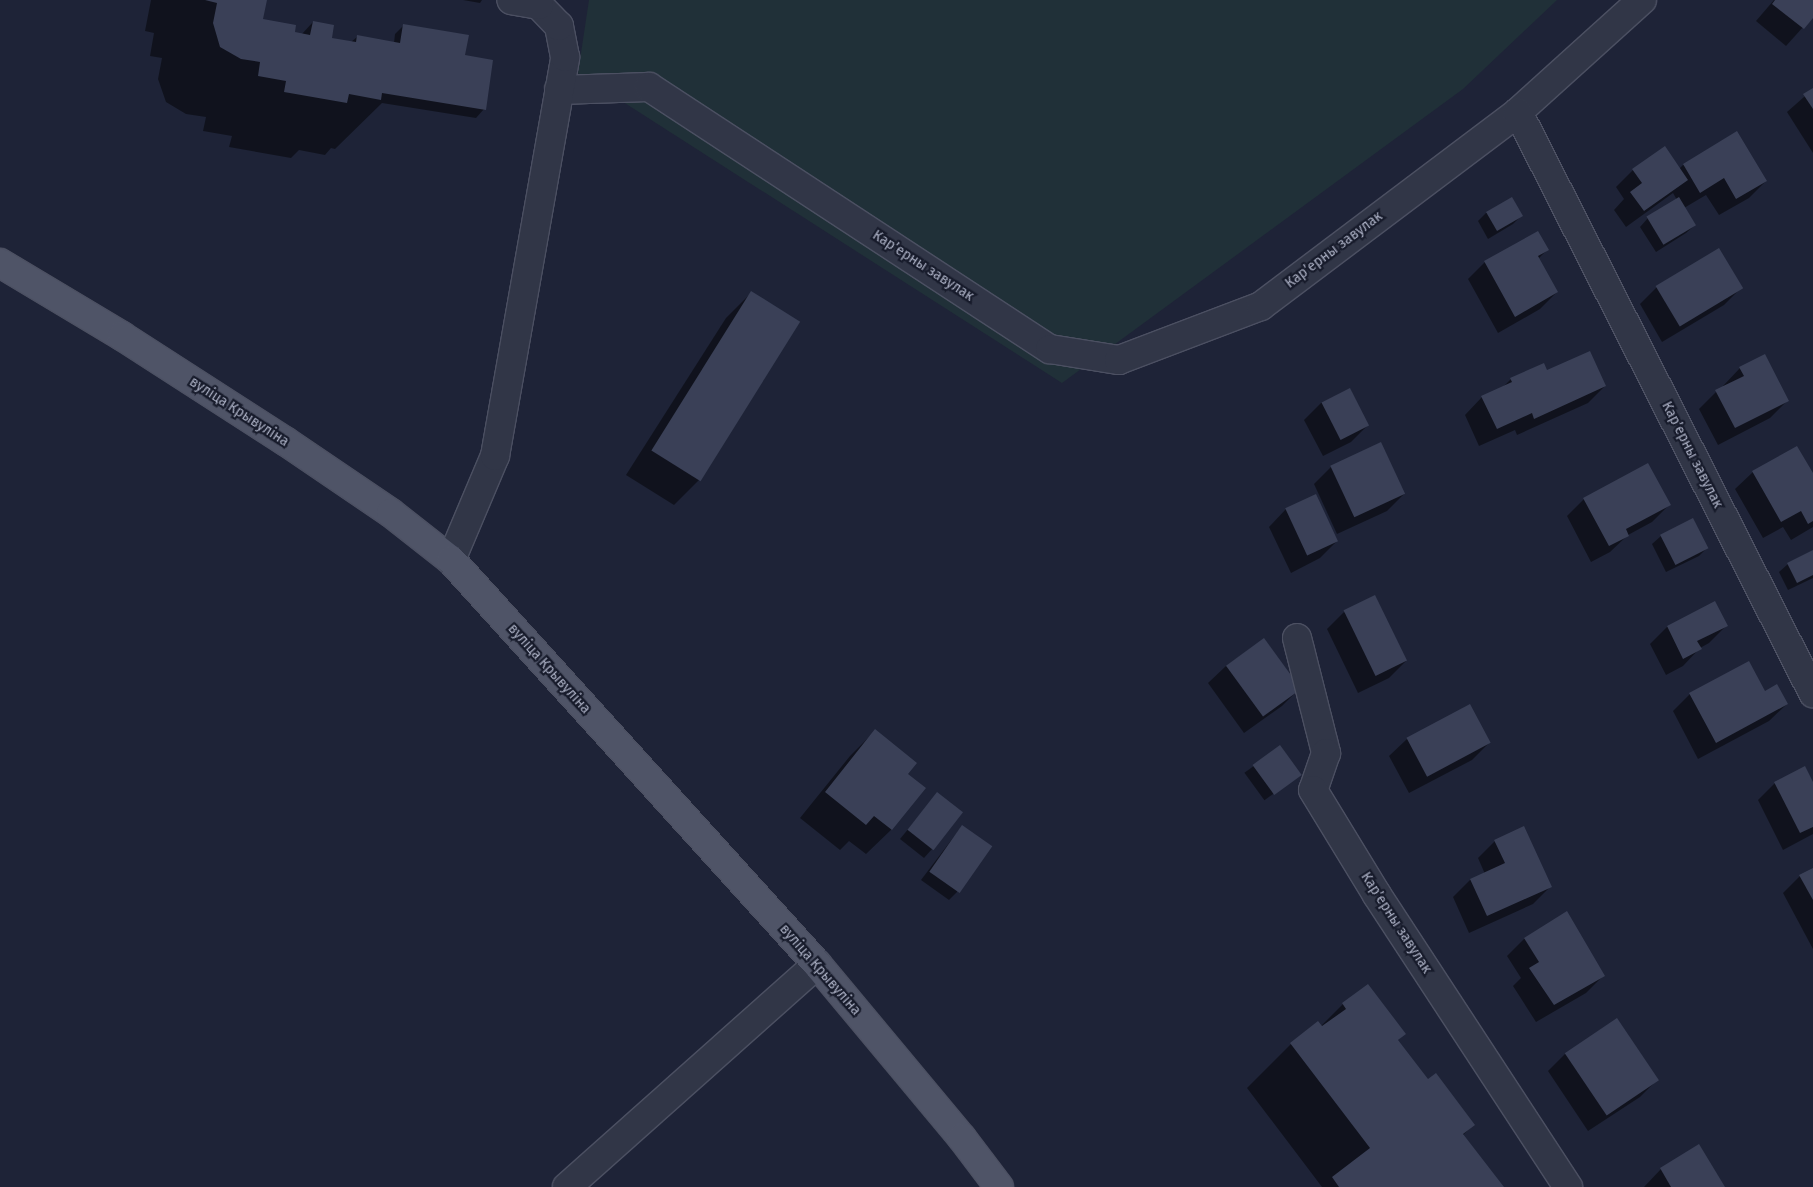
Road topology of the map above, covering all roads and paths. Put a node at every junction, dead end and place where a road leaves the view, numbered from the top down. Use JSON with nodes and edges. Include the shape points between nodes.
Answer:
{"nodes":[{"id":1,"x":511,"y":0,"type":"edge"},
{"id":2,"x":1642,"y":0,"type":"edge"},
{"id":3,"x":559,"y":90,"type":"junction"},
{"id":4,"x":1518,"y":112,"type":"junction"},
{"id":5,"x":0,"y":263,"type":"edge"},
{"id":6,"x":451,"y":560,"type":"junction"},
{"id":7,"x":1297,"y":638,"type":"dead end"},
{"id":8,"x":1813,"y":693,"type":"edge"},
{"id":9,"x":817,"y":964,"type":"junction"},
{"id":10,"x":567,"y":1187,"type":"edge"},
{"id":11,"x":999,"y":1187,"type":"edge"},
{"id":12,"x":1568,"y":1187,"type":"edge"}],
"edges":[{"from":1,"to":3,"type":"street","via":[[539,5],[559,26],[565,57]]},
{"from":2,"to":4,"type":"street"},
{"from":3,"to":4,"type":"street","name":"Карʼерны завулак","via":[[649,87],[1050,349],[1119,360],[1261,306]]},
{"from":3,"to":6,"type":"street","via":[[495,456]]},
{"from":4,"to":8,"type":"street","name":"Карʼерны завулак"},
{"from":5,"to":6,"type":"main road","name":"вуліца Крывуліна","via":[[122,336],[277,436],[391,513]]},
{"from":6,"to":9,"type":"main road","name":"вуліца Крывуліна"},
{"from":7,"to":12,"type":"street","name":"Карʼерны завулак","via":[[1326,753],[1313,790],[1377,895]]},
{"from":9,"to":10,"type":"street"},
{"from":9,"to":11,"type":"main road","name":"вуліца Крывуліна"}]}
